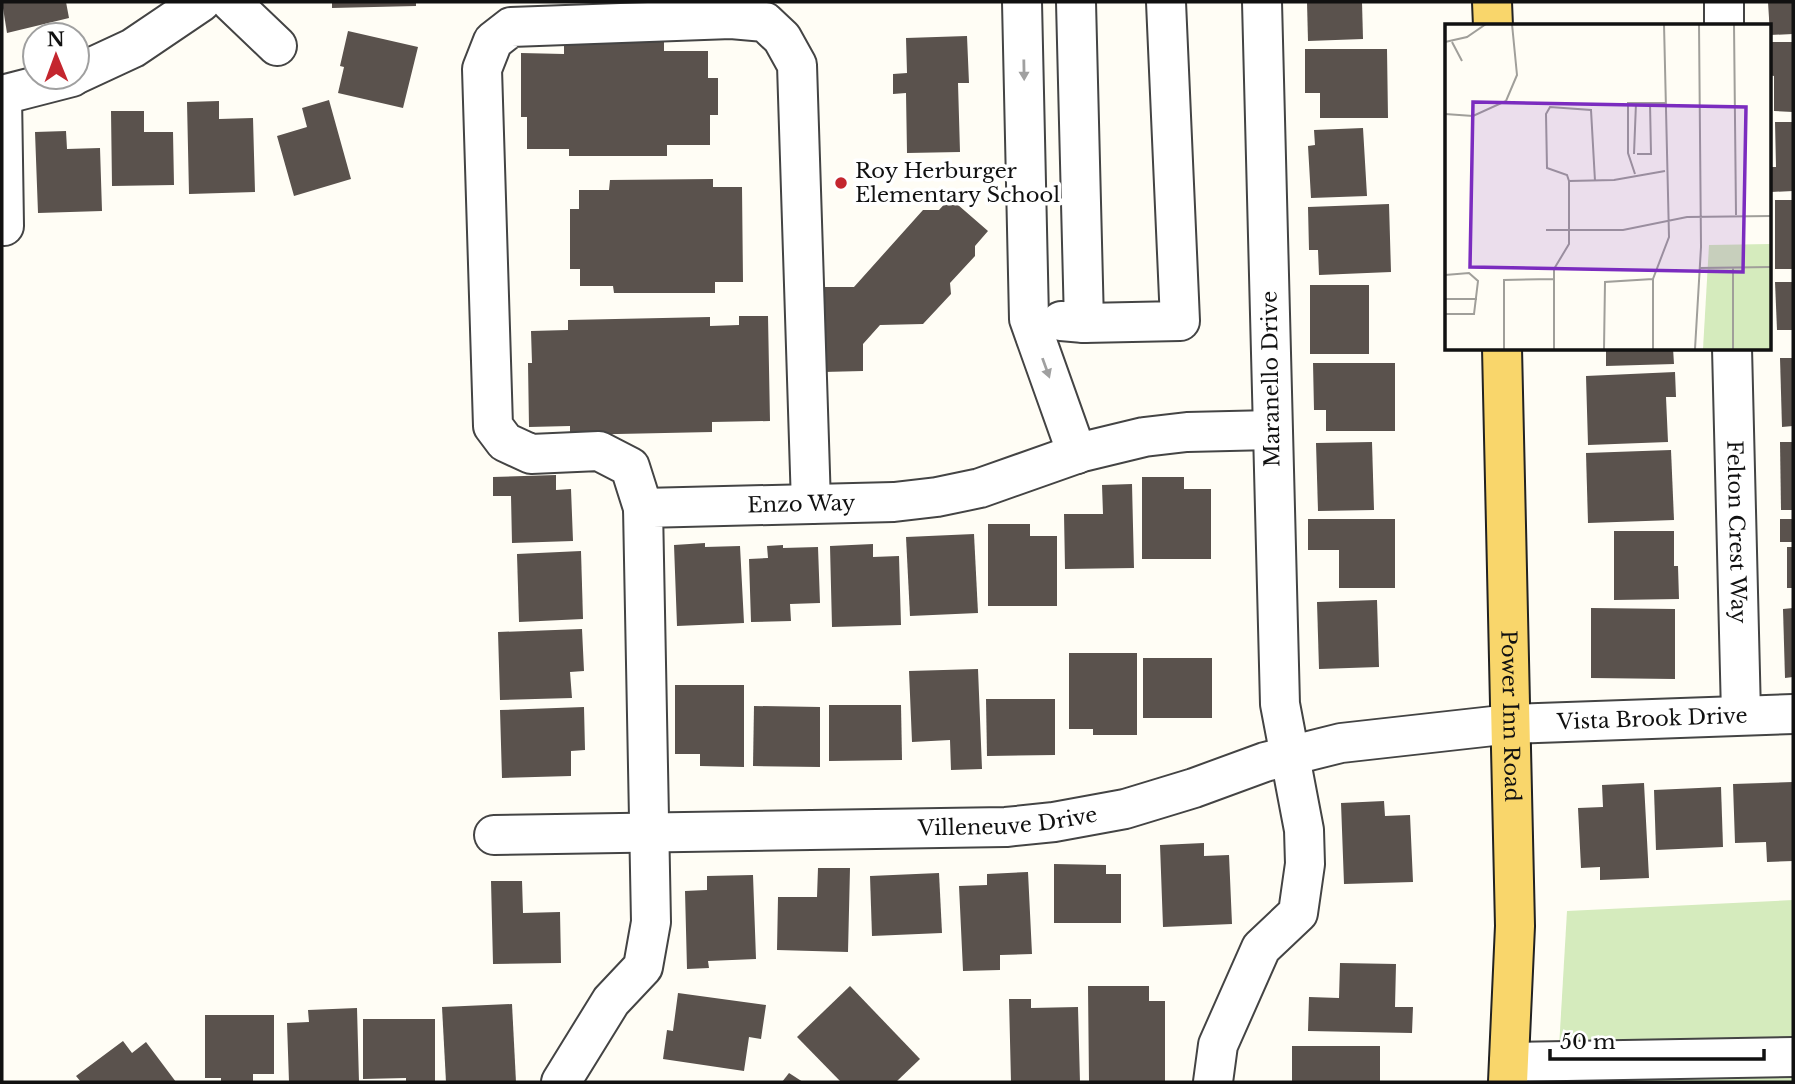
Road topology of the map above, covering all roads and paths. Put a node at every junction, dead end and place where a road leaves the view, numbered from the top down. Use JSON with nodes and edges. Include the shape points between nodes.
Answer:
{"nodes":[{"id":1,"x":201,"y":2,"type":"edge"},
{"id":2,"x":231,"y":2,"type":"edge"},
{"id":3,"x":1022,"y":2,"type":"edge"},
{"id":4,"x":1076,"y":2,"type":"edge"},
{"id":5,"x":1166,"y":2,"type":"edge"},
{"id":6,"x":1262,"y":2,"type":"edge"},
{"id":7,"x":1492,"y":2,"type":"edge"},
{"id":8,"x":1724,"y":2,"type":"edge"},
{"id":9,"x":1493,"y":24,"type":"edge"},
{"id":10,"x":1724,"y":24,"type":"edge"},
{"id":11,"x":277,"y":46,"type":"dead end"},
{"id":12,"x":91,"y":68,"type":"edge"},
{"id":13,"x":21,"y":90,"type":"edge"},
{"id":14,"x":2,"y":95,"type":"edge"},
{"id":15,"x":4,"y":226,"type":"dead end"},
{"id":16,"x":1029,"y":319,"type":"junction"},
{"id":17,"x":1084,"y":323,"type":"junction"},
{"id":18,"x":1502,"y":350,"type":"edge"},
{"id":19,"x":1732,"y":350,"type":"edge"},
{"id":20,"x":1272,"y":430,"type":"junction"},
{"id":21,"x":1077,"y":454,"type":"junction"},
{"id":22,"x":811,"y":504,"type":"junction"},
{"id":23,"x":643,"y":508,"type":"junction"},
{"id":24,"x":1793,"y":714,"type":"edge"},
{"id":25,"x":1741,"y":715,"type":"junction"},
{"id":26,"x":1511,"y":724,"type":"junction"},
{"id":27,"x":1290,"y":755,"type":"junction"},
{"id":28,"x":651,"y":832,"type":"junction"},
{"id":29,"x":494,"y":835,"type":"dead end"},
{"id":30,"x":1793,"y":1057,"type":"edge"},
{"id":31,"x":1732,"y":1070,"type":"edge"},
{"id":32,"x":1509,"y":1072,"type":"edge"},
{"id":33,"x":561,"y":1082,"type":"edge"},
{"id":34,"x":1213,"y":1082,"type":"edge"}],
"edges":[{"from":1,"to":12,"type":"street","via":[[133,48]]},
{"from":2,"to":11,"type":"street"},
{"from":3,"to":16,"type":"street","one_way":true},
{"from":4,"to":17,"type":"street"},
{"from":5,"to":17,"type":"street","via":[[1181,321]]},
{"from":6,"to":20,"type":"street","name":"Maranello Drive"},
{"from":7,"to":9,"type":"main road"},
{"from":8,"to":10,"type":"street"},
{"from":13,"to":14,"type":"street"},
{"from":14,"to":15,"type":"street"},
{"from":16,"to":17,"type":"street"},
{"from":16,"to":21,"type":"street","one_way":true},
{"from":18,"to":26,"type":"main road","name":"Power Inn Road"},
{"from":19,"to":25,"type":"street","name":"Felton Crest Way"},
{"from":20,"to":21,"type":"street","name":"Enzo Way","via":[[1187,432]]},
{"from":20,"to":27,"type":"street","name":"Maranello Drive","via":[[1280,704]]},
{"from":21,"to":22,"type":"street","name":"Enzo Way","via":[[980,488],[937,497]]},
{"from":22,"to":23,"type":"street","name":"Enzo Way"},
{"from":22,"to":23,"type":"street","via":[[797,65],[782,38],[765,22],[731,19],[511,27],[492,41],[482,69],[493,426],[505,442],[531,454],[599,451],[630,467]]},
{"from":23,"to":28,"type":"street"},
{"from":24,"to":25,"type":"street","name":"Vista Brook Drive"},
{"from":25,"to":26,"type":"street","name":"Vista Brook Drive"},
{"from":26,"to":27,"type":"street","name":"Villeneuve Drive","via":[[1341,743]]},
{"from":26,"to":32,"type":"main road","name":"Power Inn Road","via":[[1515,926]]},
{"from":27,"to":28,"type":"street","name":"Villeneuve Drive","via":[[1125,809],[1054,822]]},
{"from":27,"to":34,"type":"street","name":"Maranello Drive","via":[[1304,830],[1298,913],[1261,948],[1218,1045]]},
{"from":28,"to":29,"type":"street","name":"Villeneuve Drive"},
{"from":28,"to":33,"type":"street","via":[[651,922],[643,967],[611,1001]]},
{"from":30,"to":31,"type":"street"},
{"from":31,"to":32,"type":"street"}]}
